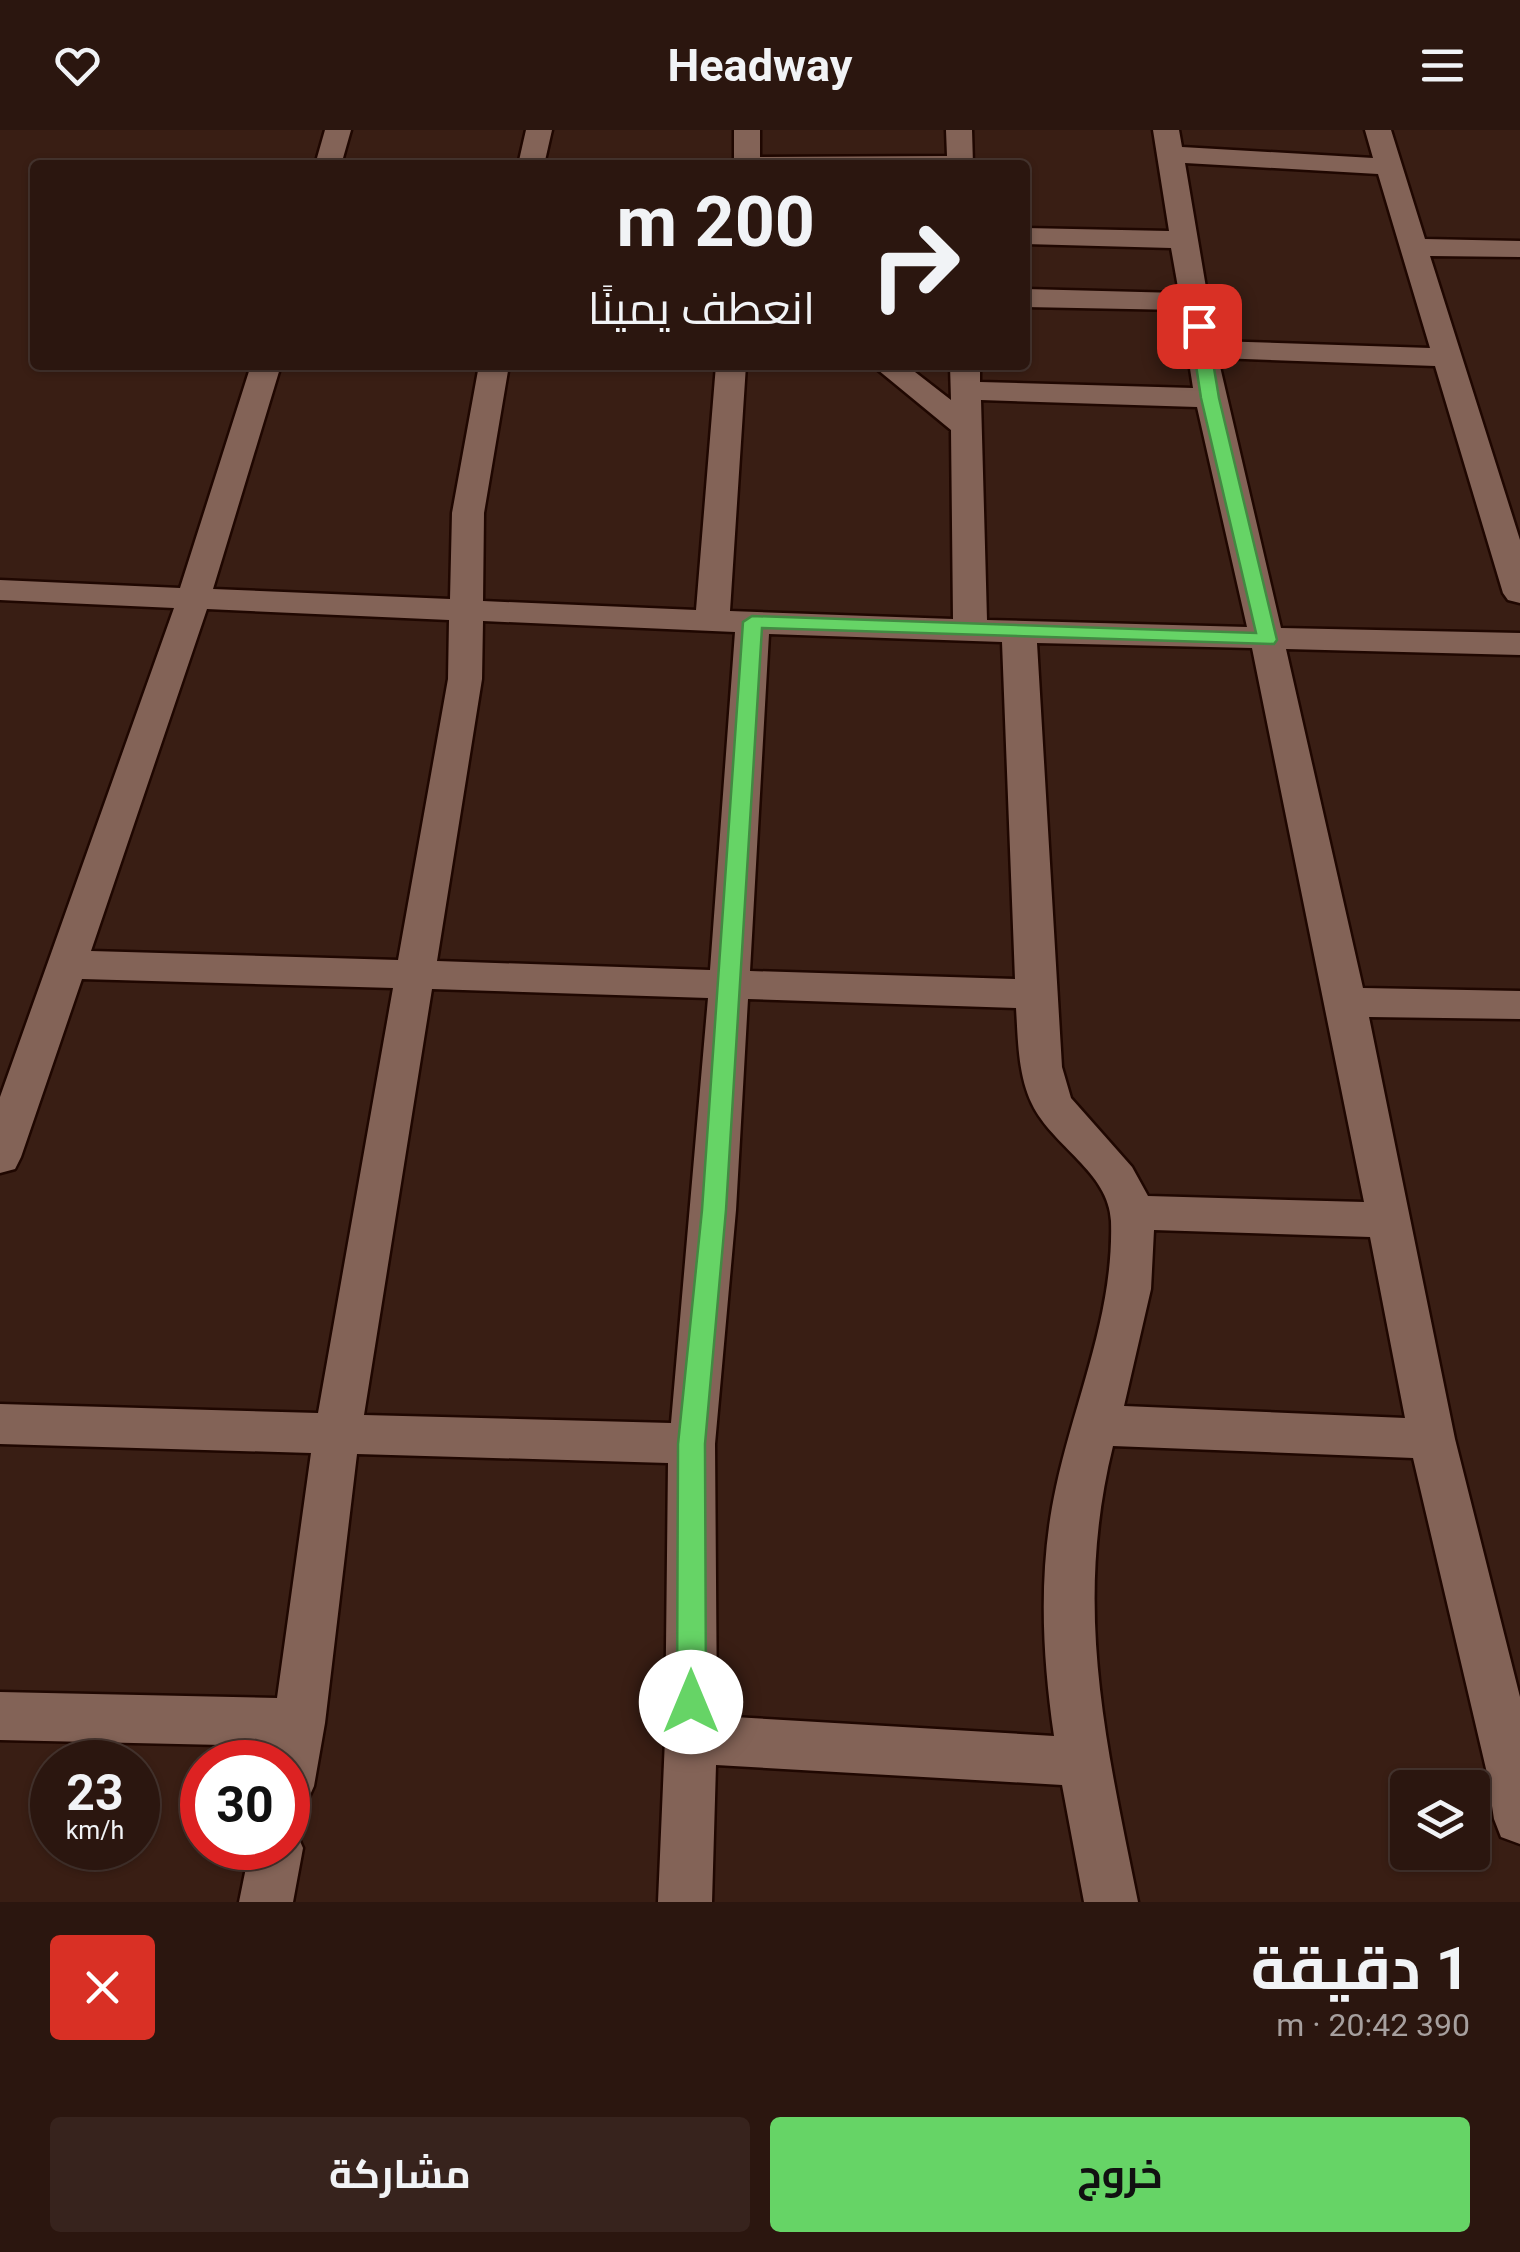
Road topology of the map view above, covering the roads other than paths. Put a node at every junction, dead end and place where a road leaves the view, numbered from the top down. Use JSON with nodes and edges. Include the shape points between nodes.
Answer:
{"nodes":[{"id":1,"x":338,"y":130,"type":"edge"},
{"id":2,"x":538,"y":130,"type":"edge"},
{"id":3,"x":747,"y":130,"type":"edge"},
{"id":4,"x":959,"y":130,"type":"edge"},
{"id":5,"x":1378,"y":130,"type":"edge"},
{"id":6,"x":1168,"y":142,"type":"edge"},
{"id":7,"x":329,"y":160,"type":"edge"},
{"id":8,"x":532,"y":160,"type":"edge"},
{"id":9,"x":745,"y":160,"type":"edge"},
{"id":10,"x":960,"y":160,"type":"edge"},
{"id":11,"x":1389,"y":167,"type":"junction"},
{"id":12,"x":1030,"y":236,"type":"edge"},
{"id":13,"x":1182,"y":240,"type":"junction"},
{"id":14,"x":1416,"y":247,"type":"junction"},
{"id":15,"x":1520,"y":249,"type":"edge"},
{"id":16,"x":1030,"y":298,"type":"edge"},
{"id":17,"x":1195,"y":302,"type":"junction"},
{"id":18,"x":1203,"y":349,"type":"junction"},
{"id":19,"x":1446,"y":357,"type":"junction"},
{"id":20,"x":264,"y":370,"type":"edge"},
{"id":21,"x":493,"y":370,"type":"edge"},
{"id":22,"x":730,"y":370,"type":"edge"},
{"id":23,"x":893,"y":370,"type":"edge"},
{"id":24,"x":966,"y":378,"type":"edge"},
{"id":25,"x":1210,"y":398,"type":"junction"},
{"id":26,"x":966,"y":428,"type":"junction"},
{"id":27,"x":0,"y":590,"type":"edge"},
{"id":28,"x":1520,"y":592,"type":"edge"},
{"id":29,"x":192,"y":600,"type":"junction"},
{"id":30,"x":466,"y":611,"type":"junction"},
{"id":31,"x":732,"y":621,"type":"junction"},
{"id":32,"x":970,"y":630,"type":"junction"},
{"id":33,"x":1019,"y":632,"type":"junction"},
{"id":34,"x":1268,"y":640,"type":"junction"},
{"id":35,"x":1520,"y":644,"type":"edge"},
{"id":36,"x":66,"y":964,"type":"junction"},
{"id":37,"x":417,"y":973,"type":"junction"},
{"id":38,"x":729,"y":986,"type":"junction"},
{"id":39,"x":1036,"y":994,"type":"junction"},
{"id":40,"x":1346,"y":1002,"type":"junction"},
{"id":41,"x":1520,"y":1004,"type":"edge"},
{"id":42,"x":0,"y":1157,"type":"edge"},
{"id":43,"x":1132,"y":1212,"type":"junction"},
{"id":44,"x":1386,"y":1220,"type":"junction"},
{"id":45,"x":0,"y":1424,"type":"edge"},
{"id":46,"x":1095,"y":1425,"type":"junction"},
{"id":47,"x":339,"y":1432,"type":"junction"},
{"id":48,"x":1432,"y":1439,"type":"junction"},
{"id":49,"x":692,"y":1444,"type":"junction"},
{"id":50,"x":0,"y":1716,"type":"edge"},
{"id":51,"x":299,"y":1724,"type":"junction"},
{"id":52,"x":691,"y":1739,"type":"junction"},
{"id":53,"x":296,"y":1740,"type":"edge"},
{"id":54,"x":1086,"y":1762,"type":"junction"},
{"id":55,"x":1518,"y":1789,"type":"edge"},
{"id":56,"x":272,"y":1870,"type":"edge"},
{"id":57,"x":266,"y":1902,"type":"edge"},
{"id":58,"x":685,"y":1902,"type":"edge"},
{"id":59,"x":1110,"y":1902,"type":"edge"}],
"edges":[{"from":1,"to":7,"type":"street"},
{"from":2,"to":8,"type":"street"},
{"from":3,"to":9,"type":"street"},
{"from":4,"to":10,"type":"street"},
{"from":5,"to":11,"type":"street"},
{"from":6,"to":11,"type":"street"},
{"from":6,"to":13,"type":"street"},
{"from":11,"to":14,"type":"street"},
{"from":12,"to":13,"type":"street"},
{"from":13,"to":17,"type":"street"},
{"from":14,"to":15,"type":"street"},
{"from":14,"to":19,"type":"street"},
{"from":16,"to":17,"type":"street"},
{"from":17,"to":18,"type":"street"},
{"from":18,"to":19,"type":"street"},
{"from":18,"to":25,"type":"street"},
{"from":19,"to":28,"type":"street"},
{"from":20,"to":29,"type":"street"},
{"from":21,"to":30,"type":"street","via":[[468,513]]},
{"from":22,"to":31,"type":"street"},
{"from":23,"to":26,"type":"street"},
{"from":24,"to":25,"type":"street"},
{"from":24,"to":26,"type":"street"},
{"from":25,"to":34,"type":"street"},
{"from":26,"to":32,"type":"street"},
{"from":27,"to":29,"type":"street"},
{"from":29,"to":30,"type":"street"},
{"from":29,"to":36,"type":"street"},
{"from":30,"to":31,"type":"street"},
{"from":30,"to":37,"type":"street","via":[[465,680]]},
{"from":31,"to":32,"type":"street"},
{"from":31,"to":38,"type":"street"},
{"from":32,"to":33,"type":"street"},
{"from":33,"to":34,"type":"street"},
{"from":33,"to":39,"type":"street"},
{"from":34,"to":35,"type":"street"},
{"from":34,"to":40,"type":"street"},
{"from":36,"to":37,"type":"street"},
{"from":36,"to":42,"type":"street"},
{"from":37,"to":38,"type":"street"},
{"from":37,"to":47,"type":"street"},
{"from":38,"to":39,"type":"street"},
{"from":38,"to":49,"type":"street"},
{"from":39,"to":43,"type":"street","via":[[1046,1087],[1058,1112],[1110,1167]]},
{"from":40,"to":41,"type":"street"},
{"from":40,"to":44,"type":"street"},
{"from":43,"to":44,"type":"street"},
{"from":43,"to":46,"type":"street","via":[[1132,1268]]},
{"from":44,"to":48,"type":"street"},
{"from":45,"to":47,"type":"street"},
{"from":46,"to":48,"type":"street"},
{"from":46,"to":54,"type":"street","via":[[1073,1520],[1070,1598],[1074,1693]]},
{"from":47,"to":49,"type":"street"},
{"from":47,"to":51,"type":"street"},
{"from":48,"to":55,"type":"street"},
{"from":49,"to":52,"type":"street"},
{"from":50,"to":51,"type":"street"},
{"from":51,"to":53,"type":"street"},
{"from":52,"to":54,"type":"street"},
{"from":52,"to":58,"type":"street"},
{"from":54,"to":59,"type":"street"},
{"from":56,"to":57,"type":"street"}]}
